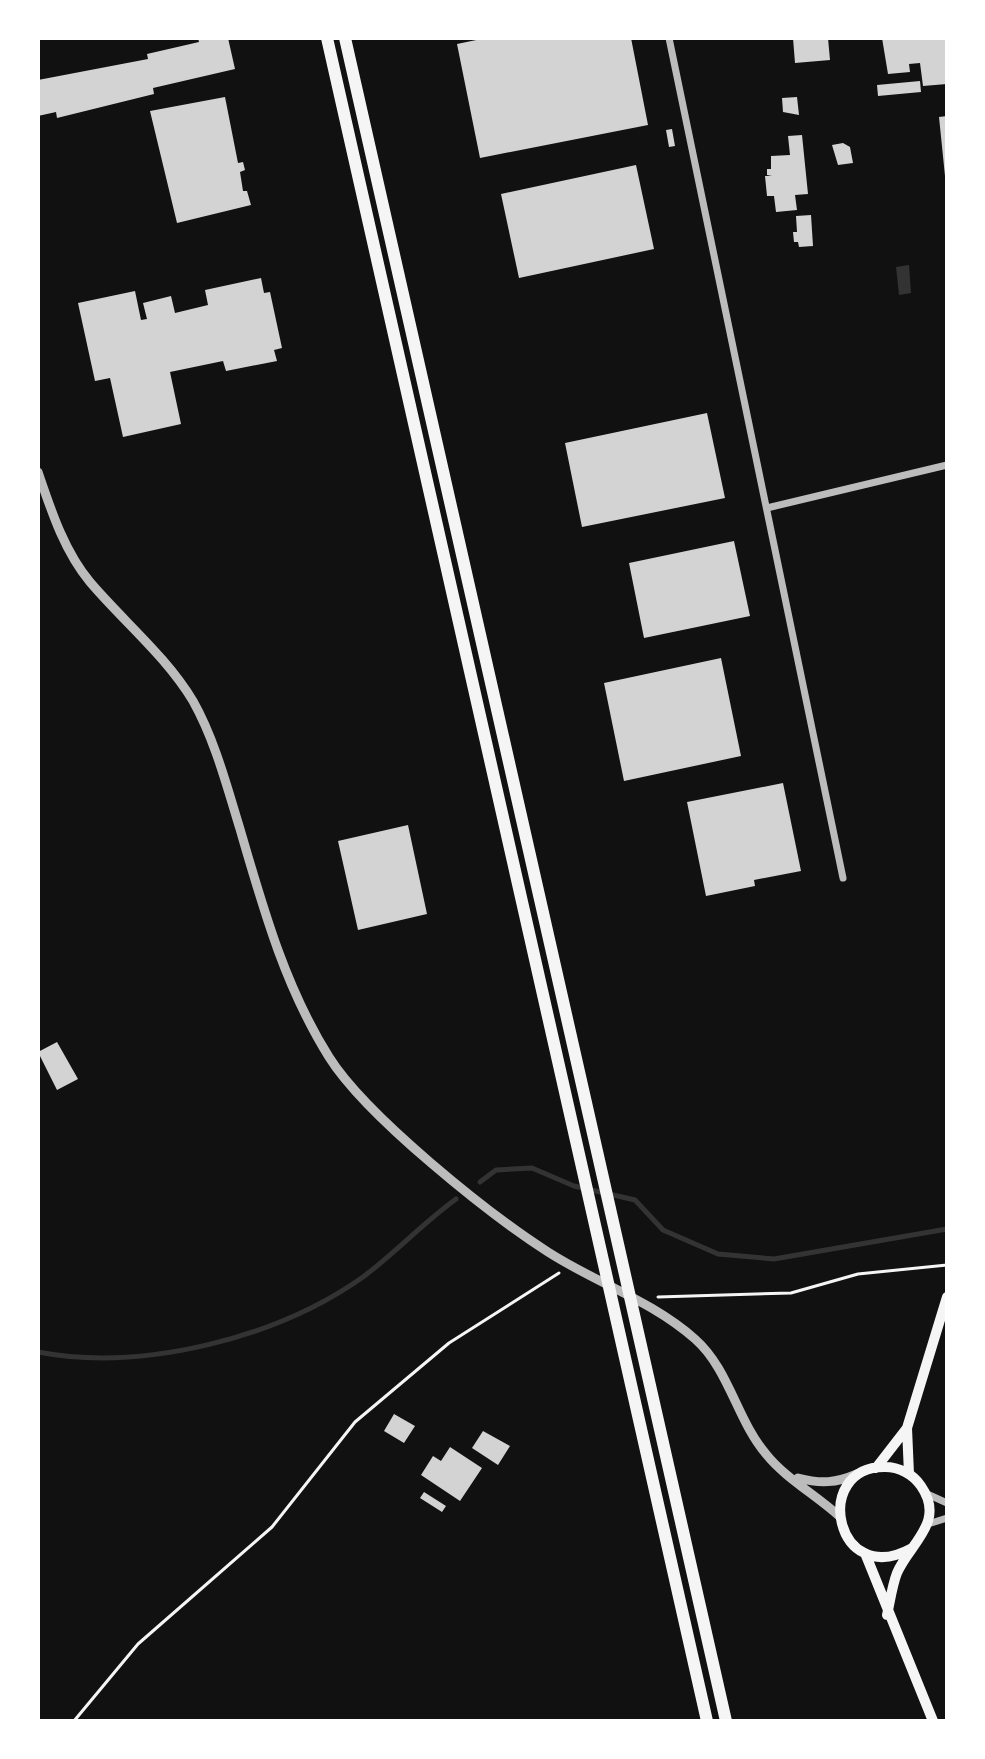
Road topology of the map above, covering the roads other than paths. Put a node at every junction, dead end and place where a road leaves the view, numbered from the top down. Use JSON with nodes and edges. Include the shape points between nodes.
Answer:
{"nodes":[{"id":1,"x":327,"y":38,"type":"edge"},
{"id":2,"x":345,"y":38,"type":"edge"},
{"id":3,"x":669,"y":38,"type":"edge"},
{"id":4,"x":947,"y":465,"type":"edge"},
{"id":5,"x":38,"y":472,"type":"edge"},
{"id":6,"x":767,"y":508,"type":"junction"},
{"id":7,"x":843,"y":878,"type":"dead end"},
{"id":8,"x":947,"y":1297,"type":"edge"},
{"id":9,"x":907,"y":1428,"type":"junction"},
{"id":10,"x":876,"y":1468,"type":"junction"},
{"id":11,"x":864,"y":1472,"type":"junction"},
{"id":12,"x":909,"y":1474,"type":"junction"},
{"id":13,"x":791,"y":1476,"type":"junction"},
{"id":14,"x":925,"y":1493,"type":"junction"},
{"id":15,"x":947,"y":1503,"type":"edge"},
{"id":16,"x":839,"y":1516,"type":"junction"},
{"id":17,"x":947,"y":1518,"type":"edge"},
{"id":18,"x":928,"y":1524,"type":"junction"},
{"id":19,"x":912,"y":1548,"type":"junction"},
{"id":20,"x":865,"y":1553,"type":"junction"},
{"id":21,"x":887,"y":1615,"type":"junction"},
{"id":22,"x":707,"y":1721,"type":"edge"},
{"id":23,"x":726,"y":1721,"type":"edge"},
{"id":24,"x":933,"y":1721,"type":"edge"}],
"edges":[{"from":1,"to":22,"type":"highway"},
{"from":2,"to":23,"type":"highway"},
{"from":3,"to":6,"type":"street"},
{"from":4,"to":6,"type":"street"},
{"from":5,"to":13,"type":"street","via":[[55,523],[88,580],[193,701],[221,767],[296,1002],[332,1062],[378,1114],[549,1252],[643,1301],[697,1340],[721,1372],[749,1431]]},
{"from":6,"to":7,"type":"street"},
{"from":8,"to":9,"type":"main road"},
{"from":9,"to":10,"type":"main road"},
{"from":9,"to":12,"type":"main road"},
{"from":10,"to":11,"type":"main road"},
{"from":10,"to":12,"type":"main road"},
{"from":11,"to":13,"type":"street","via":[[838,1483]]},
{"from":11,"to":16,"type":"main road","via":[[845,1490]]},
{"from":12,"to":14,"type":"main road"},
{"from":13,"to":16,"type":"street"},
{"from":14,"to":15,"type":"street"},
{"from":14,"to":18,"type":"main road"},
{"from":16,"to":20,"type":"main road","via":[[847,1538]]},
{"from":17,"to":18,"type":"street"},
{"from":18,"to":19,"type":"main road"},
{"from":19,"to":20,"type":"main road","via":[[889,1558]]},
{"from":19,"to":21,"type":"main road","via":[[897,1574]]},
{"from":20,"to":21,"type":"main road"},
{"from":21,"to":24,"type":"main road"}]}
